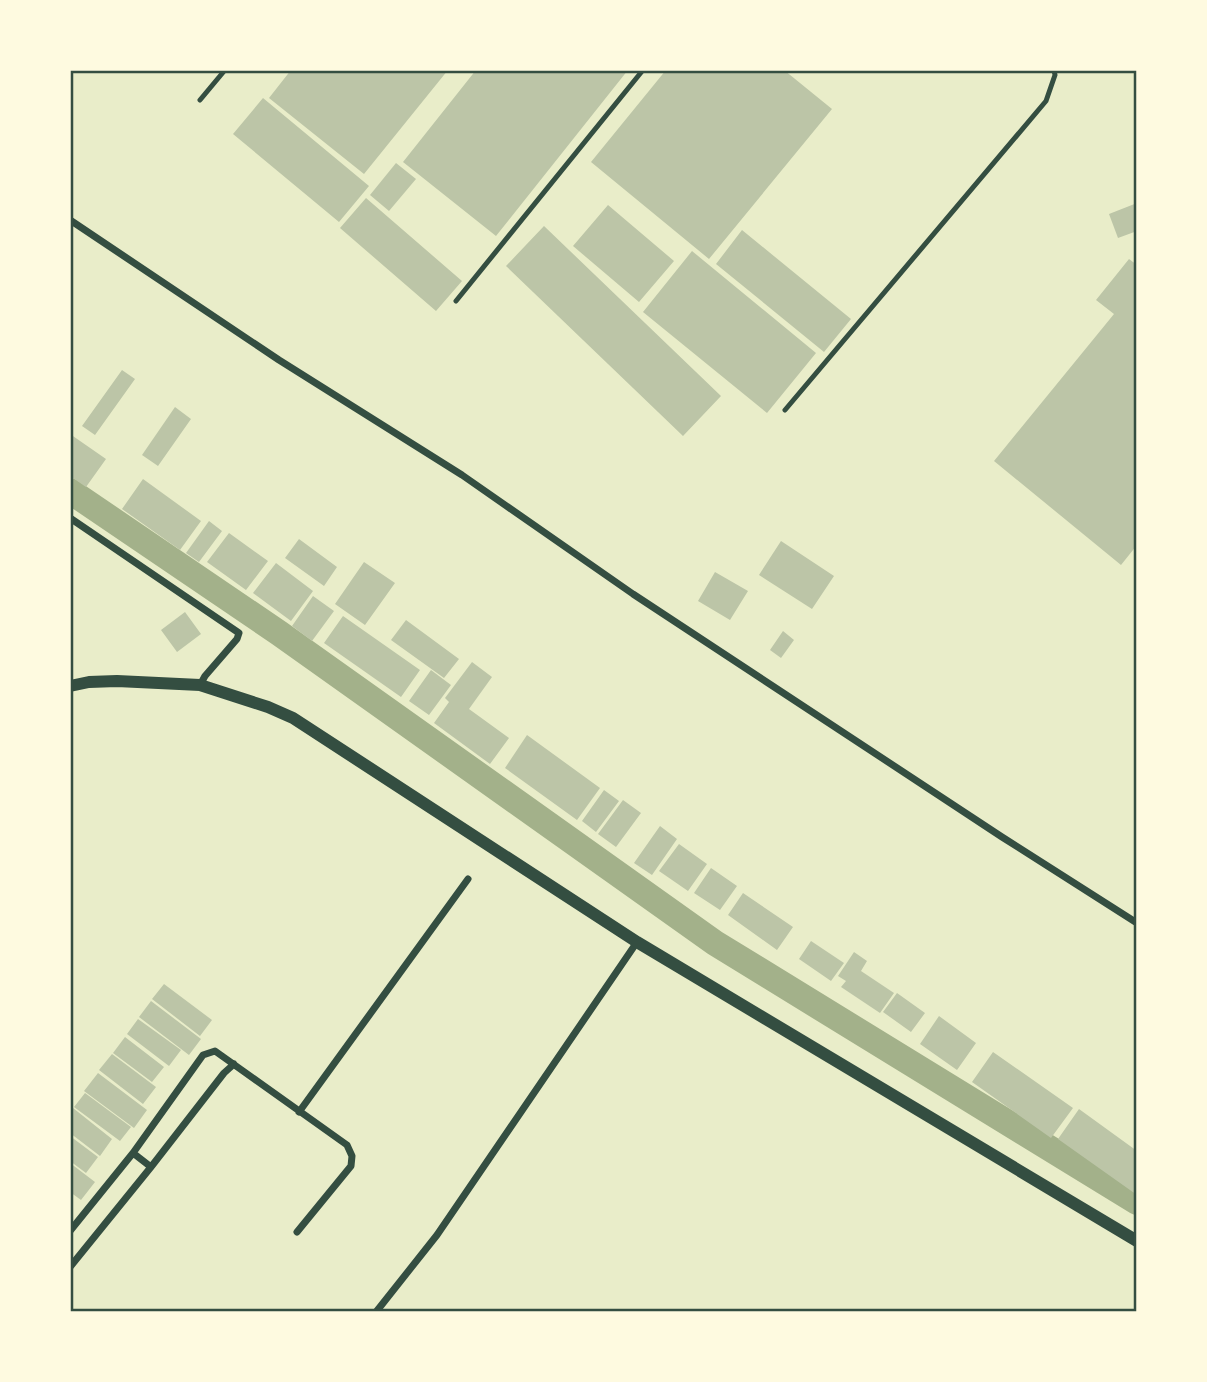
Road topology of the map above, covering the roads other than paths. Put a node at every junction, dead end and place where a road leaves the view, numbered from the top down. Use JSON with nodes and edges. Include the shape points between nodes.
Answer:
{"nodes":[{"id":1,"x":225,"y":70,"type":"edge"},
{"id":2,"x":643,"y":70,"type":"edge"},
{"id":3,"x":1055,"y":70,"type":"edge"},
{"id":4,"x":200,"y":100,"type":"dead end"},
{"id":5,"x":70,"y":220,"type":"edge"},
{"id":6,"x":456,"y":301,"type":"dead end"},
{"id":7,"x":785,"y":410,"type":"dead end"},
{"id":8,"x":70,"y":518,"type":"edge"},
{"id":9,"x":198,"y":682,"type":"junction"},
{"id":10,"x":70,"y":686,"type":"edge"},
{"id":11,"x":468,"y":879,"type":"dead end"},
{"id":12,"x":1137,"y":923,"type":"edge"},
{"id":13,"x":637,"y":942,"type":"junction"},
{"id":14,"x":234,"y":1064,"type":"junction"},
{"id":15,"x":299,"y":1112,"type":"junction"},
{"id":16,"x":133,"y":1153,"type":"junction"},
{"id":17,"x":152,"y":1167,"type":"junction"},
{"id":18,"x":70,"y":1231,"type":"edge"},
{"id":19,"x":297,"y":1232,"type":"dead end"},
{"id":20,"x":1137,"y":1241,"type":"edge"},
{"id":21,"x":70,"y":1267,"type":"edge"},
{"id":22,"x":376,"y":1312,"type":"edge"}],
"edges":[{"from":1,"to":4,"type":"lane"},
{"from":2,"to":6,"type":"lane"},
{"from":3,"to":7,"type":"lane","via":[[1046,101]]},
{"from":5,"to":12,"type":"street"},
{"from":8,"to":9,"type":"street","via":[[238,632],[237,639]]},
{"from":9,"to":10,"type":"street","via":[[117,681]]},
{"from":9,"to":13,"type":"street","via":[[293,718]]},
{"from":11,"to":15,"type":"street"},
{"from":13,"to":20,"type":"street"},
{"from":13,"to":22,"type":"street","via":[[437,1235]]},
{"from":14,"to":15,"type":"street"},
{"from":14,"to":16,"type":"street","via":[[215,1051],[203,1055]]},
{"from":14,"to":17,"type":"street"},
{"from":15,"to":19,"type":"street","via":[[346,1145],[352,1156],[351,1166]]},
{"from":16,"to":17,"type":"street"},
{"from":16,"to":18,"type":"street"},
{"from":17,"to":21,"type":"street"}]}
